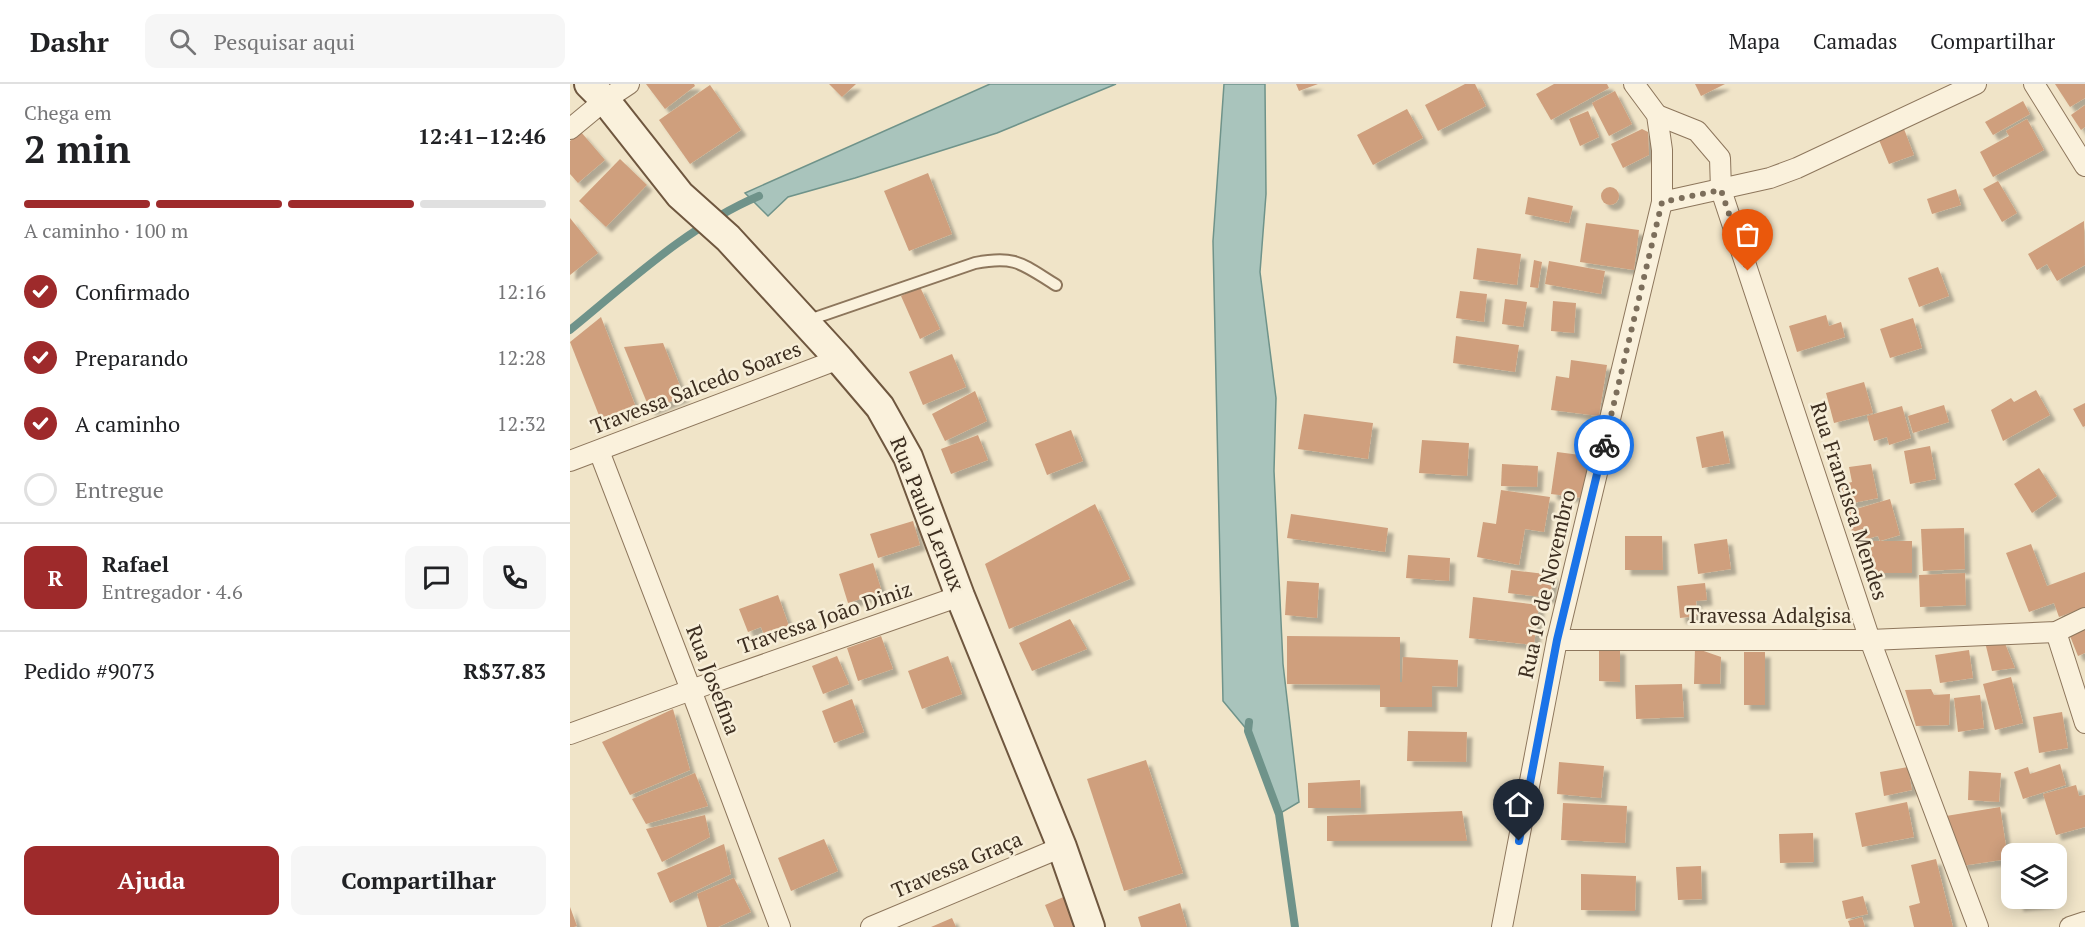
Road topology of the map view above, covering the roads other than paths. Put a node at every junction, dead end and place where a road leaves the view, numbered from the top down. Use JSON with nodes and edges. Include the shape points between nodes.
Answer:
{"nodes":[{"id":1,"x":629,"y":84,"type":"edge"},
{"id":2,"x":1634,"y":84,"type":"edge"},
{"id":3,"x":1976,"y":84,"type":"edge"},
{"id":4,"x":2034,"y":84,"type":"edge"},
{"id":5,"x":597,"y":92,"type":"edge"},
{"id":6,"x":1657,"y":115,"type":"junction"},
{"id":7,"x":570,"y":129,"type":"edge"},
{"id":8,"x":2085,"y":166,"type":"edge"},
{"id":9,"x":1721,"y":190,"type":"junction"},
{"id":10,"x":1662,"y":202,"type":"junction"},
{"id":11,"x":1056,"y":285,"type":"dead end"},
{"id":12,"x":804,"y":321,"type":"junction"},
{"id":13,"x":839,"y":359,"type":"junction"},
{"id":14,"x":599,"y":451,"type":"junction"},
{"id":15,"x":570,"y":461,"type":"edge"},
{"id":16,"x":960,"y":596,"type":"junction"},
{"id":17,"x":2085,"y":618,"type":"edge"},
{"id":18,"x":2056,"y":632,"type":"junction"},
{"id":19,"x":1557,"y":640,"type":"junction"},
{"id":20,"x":1870,"y":640,"type":"junction"},
{"id":21,"x":692,"y":690,"type":"junction"},
{"id":22,"x":2085,"y":723,"type":"edge"},
{"id":23,"x":570,"y":734,"type":"edge"},
{"id":24,"x":1062,"y":847,"type":"junction"},
{"id":25,"x":2085,"y":922,"type":"edge"},
{"id":26,"x":780,"y":927,"type":"edge"},
{"id":27,"x":871,"y":927,"type":"edge"},
{"id":28,"x":1090,"y":927,"type":"edge"},
{"id":29,"x":1502,"y":927,"type":"edge"},
{"id":30,"x":1978,"y":927,"type":"edge"},
{"id":31,"x":2070,"y":927,"type":"edge"}],
"edges":[{"from":1,"to":5,"type":"street"},
{"from":2,"to":6,"type":"street","name":"Rua 19 de Novembro"},
{"from":3,"to":9,"type":"street","via":[[1797,168]]},
{"from":4,"to":8,"type":"street"},
{"from":5,"to":7,"type":"street"},
{"from":5,"to":12,"type":"street","name":"Rua Paulo Leroux","via":[[680,195],[728,238]]},
{"from":6,"to":9,"type":"street","name":"Rua Francisca Mendes","via":[[1697,131],[1720,158]]},
{"from":6,"to":10,"type":"street","name":"Rua 19 de Novembro"},
{"from":9,"to":10,"type":"street"},
{"from":9,"to":20,"type":"street","name":"Rua Francisca Mendes"},
{"from":10,"to":19,"type":"street","name":"Rua 19 de Novembro"},
{"from":11,"to":12,"type":"lane","via":[[1016,261],[997,259]]},
{"from":12,"to":13,"type":"street","name":"Rua Paulo Leroux"},
{"from":13,"to":14,"type":"street","name":"Travessa Salcedo Soares"},
{"from":13,"to":16,"type":"street","name":"Rua Paulo Leroux","via":[[880,408],[908,457]]},
{"from":14,"to":15,"type":"street","name":"Travessa Salcedo Soares"},
{"from":14,"to":21,"type":"street","name":"Rua Josefina"},
{"from":16,"to":21,"type":"street","name":"Travessa João Diniz"},
{"from":16,"to":24,"type":"street","name":"Rua Paulo Leroux"},
{"from":17,"to":18,"type":"street","name":"Travessa Adalgisa"},
{"from":18,"to":20,"type":"street","name":"Travessa Adalgisa"},
{"from":18,"to":22,"type":"street"},
{"from":19,"to":20,"type":"street","name":"Travessa Adalgisa"},
{"from":19,"to":29,"type":"street","name":"Rua 19 de Novembro"},
{"from":20,"to":30,"type":"street","name":"Rua Francisca Mendes"},
{"from":21,"to":23,"type":"street","name":"Travessa João Diniz"},
{"from":21,"to":26,"type":"street","name":"Rua Josefina"},
{"from":24,"to":27,"type":"street","name":"Travessa Graça"},
{"from":24,"to":28,"type":"street","name":"Rua Paulo Leroux"},
{"from":25,"to":31,"type":"street"}]}
